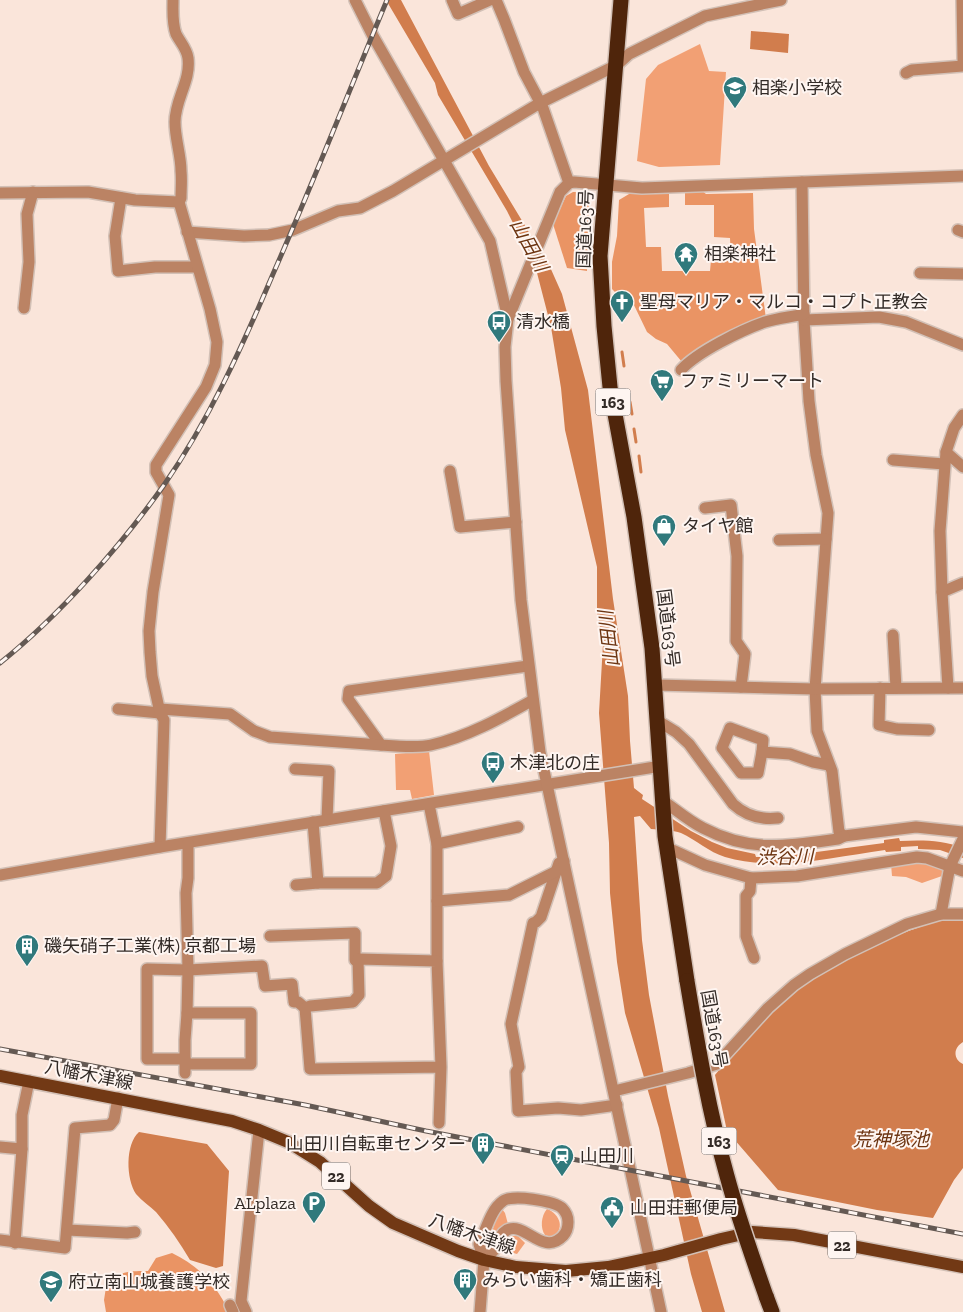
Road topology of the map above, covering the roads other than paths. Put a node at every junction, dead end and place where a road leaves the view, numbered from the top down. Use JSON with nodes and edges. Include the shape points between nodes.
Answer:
{"nodes":[{"id":1,"x":172,"y":0,"type":"edge"},
{"id":2,"x":355,"y":0,"type":"edge"},
{"id":3,"x":452,"y":0,"type":"edge"},
{"id":4,"x":490,"y":0,"type":"edge"},
{"id":5,"x":496,"y":0,"type":"edge"},
{"id":6,"x":621,"y":0,"type":"edge"},
{"id":7,"x":962,"y":0,"type":"edge"},
{"id":8,"x":778,"y":1,"type":"edge"},
{"id":9,"x":963,"y":60,"type":"edge"},
{"id":10,"x":617,"y":65,"type":"junction"},
{"id":11,"x":963,"y":66,"type":"edge"},
{"id":12,"x":906,"y":73,"type":"dead end"},
{"id":13,"x":540,"y":103,"type":"junction"},
{"id":14,"x":449,"y":158,"type":"junction"},
{"id":15,"x":963,"y":176,"type":"edge"},
{"id":16,"x":802,"y":182,"type":"junction"},
{"id":17,"x":569,"y":184,"type":"junction"},
{"id":18,"x":605,"y":184,"type":"junction"},
{"id":19,"x":0,"y":192,"type":"edge"},
{"id":20,"x":33,"y":192,"type":"junction"},
{"id":21,"x":121,"y":198,"type":"junction"},
{"id":22,"x":179,"y":202,"type":"junction"},
{"id":23,"x":187,"y":232,"type":"junction"},
{"id":24,"x":197,"y":267,"type":"junction"},
{"id":25,"x":920,"y":273,"type":"dead end"},
{"id":26,"x":963,"y":274,"type":"edge"},
{"id":27,"x":24,"y":308,"type":"dead end"},
{"id":28,"x":804,"y":317,"type":"junction"},
{"id":29,"x":508,"y":319,"type":"junction"},
{"id":30,"x":963,"y":345,"type":"edge"},
{"id":31,"x":681,"y":370,"type":"dead end"},
{"id":32,"x":963,"y":415,"type":"edge"},
{"id":33,"x":945,"y":458,"type":"junction"},
{"id":34,"x":893,"y":460,"type":"dead end"},
{"id":35,"x":963,"y":467,"type":"edge"},
{"id":36,"x":450,"y":470,"type":"dead end"},
{"id":37,"x":705,"y":508,"type":"dead end"},
{"id":38,"x":516,"y":522,"type":"junction"},
{"id":39,"x":826,"y":539,"type":"junction"},
{"id":40,"x":778,"y":540,"type":"dead end"},
{"id":41,"x":963,"y":583,"type":"edge"},
{"id":42,"x":942,"y":592,"type":"junction"},
{"id":43,"x":893,"y":635,"type":"dead end"},
{"id":44,"x":528,"y":666,"type":"junction"},
{"id":45,"x":656,"y":685,"type":"junction"},
{"id":46,"x":741,"y":687,"type":"junction"},
{"id":47,"x":880,"y":688,"type":"junction"},
{"id":48,"x":896,"y":688,"type":"junction"},
{"id":49,"x":948,"y":688,"type":"junction"},
{"id":50,"x":963,"y":688,"type":"edge"},
{"id":51,"x":815,"y":689,"type":"junction"},
{"id":52,"x":533,"y":700,"type":"junction"},
{"id":53,"x":118,"y":709,"type":"dead end"},
{"id":54,"x":160,"y":711,"type":"junction"},
{"id":55,"x":658,"y":721,"type":"junction"},
{"id":56,"x":928,"y":730,"type":"dead end"},
{"id":57,"x":381,"y":745,"type":"junction"},
{"id":58,"x":762,"y":752,"type":"dead end"},
{"id":59,"x":829,"y":765,"type":"junction"},
{"id":60,"x":660,"y":766,"type":"junction"},
{"id":61,"x":295,"y":769,"type":"dead end"},
{"id":62,"x":546,"y":784,"type":"junction"},
{"id":63,"x":662,"y":801,"type":"junction"},
{"id":64,"x":429,"y":804,"type":"junction"},
{"id":65,"x":384,"y":811,"type":"junction"},
{"id":66,"x":778,"y":818,"type":"dead end"},
{"id":67,"x":327,"y":820,"type":"junction"},
{"id":68,"x":313,"y":822,"type":"junction"},
{"id":69,"x":518,"y":827,"type":"dead end"},
{"id":70,"x":963,"y":832,"type":"edge"},
{"id":71,"x":844,"y":836,"type":"junction"},
{"id":72,"x":963,"y":839,"type":"edge"},
{"id":73,"x":666,"y":842,"type":"junction"},
{"id":74,"x":188,"y":843,"type":"junction"},
{"id":75,"x":437,"y":844,"type":"junction"},
{"id":76,"x":160,"y":847,"type":"junction"},
{"id":77,"x":951,"y":864,"type":"junction"},
{"id":78,"x":560,"y":866,"type":"junction"},
{"id":79,"x":963,"y":871,"type":"edge"},
{"id":80,"x":0,"y":875,"type":"edge"},
{"id":81,"x":751,"y":878,"type":"junction"},
{"id":82,"x":318,"y":883,"type":"junction"},
{"id":83,"x":296,"y":885,"type":"dead end"},
{"id":84,"x":437,"y":901,"type":"junction"},
{"id":85,"x":941,"y":914,"type":"junction"},
{"id":86,"x":963,"y":914,"type":"edge"},
{"id":87,"x":270,"y":936,"type":"dead end"},
{"id":88,"x":754,"y":958,"type":"dead end"},
{"id":89,"x":358,"y":959,"type":"junction"},
{"id":90,"x":437,"y":961,"type":"junction"},
{"id":91,"x":188,"y":970,"type":"junction"},
{"id":92,"x":305,"y":1008,"type":"junction"},
{"id":93,"x":187,"y":1013,"type":"junction"},
{"id":94,"x":185,"y":1065,"type":"junction"},
{"id":95,"x":441,"y":1067,"type":"junction"},
{"id":96,"x":0,"y":1076,"type":"edge"},
{"id":97,"x":29,"y":1081,"type":"junction"},
{"id":98,"x":617,"y":1090,"type":"junction"},
{"id":99,"x":118,"y":1098,"type":"junction"},
{"id":100,"x":617,"y":1105,"type":"junction"},
{"id":101,"x":439,"y":1123,"type":"dead end"},
{"id":102,"x":259,"y":1130,"type":"junction"},
{"id":103,"x":0,"y":1148,"type":"edge"},
{"id":104,"x":22,"y":1149,"type":"junction"},
{"id":105,"x":67,"y":1230,"type":"junction"},
{"id":106,"x":135,"y":1232,"type":"dead end"},
{"id":107,"x":0,"y":1240,"type":"edge"},
{"id":108,"x":15,"y":1243,"type":"junction"},
{"id":109,"x":648,"y":1259,"type":"junction"},
{"id":110,"x":484,"y":1260,"type":"junction"},
{"id":111,"x":963,"y":1267,"type":"edge"},
{"id":112,"x":246,"y":1312,"type":"edge"},
{"id":113,"x":480,"y":1312,"type":"edge"},
{"id":114,"x":661,"y":1312,"type":"edge"},
{"id":115,"x":772,"y":1312,"type":"edge"}],
"edges":[{"from":1,"to":22,"type":"street","via":[[175,32],[188,59],[175,122],[181,170]]},
{"from":2,"to":14,"type":"street","via":[[373,36]]},
{"from":3,"to":4,"type":"street","via":[[458,14]]},
{"from":5,"to":13,"type":"street","via":[[524,72]]},
{"from":6,"to":10,"type":"highway","name":"国道163号","number":"163"},
{"from":7,"to":9,"type":"street"},
{"from":8,"to":10,"type":"street","via":[[705,16],[629,54]]},
{"from":10,"to":13,"type":"street"},
{"from":10,"to":18,"type":"highway","name":"国道163号","number":"163"},
{"from":11,"to":12,"type":"street"},
{"from":13,"to":14,"type":"street"},
{"from":13,"to":17,"type":"street"},
{"from":14,"to":23,"type":"street","via":[[360,208],[338,211],[292,230],[244,236]]},
{"from":14,"to":29,"type":"street","via":[[490,240]]},
{"from":15,"to":16,"type":"street"},
{"from":16,"to":18,"type":"street","via":[[642,188]]},
{"from":16,"to":28,"type":"street"},
{"from":17,"to":18,"type":"street"},
{"from":17,"to":29,"type":"street","via":[[560,192]]},
{"from":18,"to":45,"type":"highway","name":"国道163号","number":"163","via":[[600,256],[606,352],[634,517]]},
{"from":19,"to":20,"type":"street"},
{"from":20,"to":21,"type":"street","via":[[88,192]]},
{"from":20,"to":27,"type":"street","via":[[27,214],[29,262]]},
{"from":21,"to":22,"type":"street"},
{"from":21,"to":24,"type":"street","via":[[115,236],[118,271],[155,266]]},
{"from":22,"to":23,"type":"street"},
{"from":23,"to":24,"type":"street"},
{"from":24,"to":54,"type":"street","via":[[214,326],[217,353],[206,387],[156,465],[156,472],[169,495],[149,631],[152,676]]},
{"from":25,"to":26,"type":"street"},
{"from":28,"to":30,"type":"street","via":[[879,317],[906,322]]},
{"from":28,"to":31,"type":"street","via":[[765,322],[716,345],[688,361]]},
{"from":28,"to":39,"type":"street","via":[[809,401],[828,513]]},
{"from":29,"to":38,"type":"street","via":[[506,381]]},
{"from":32,"to":33,"type":"street","via":[[954,428]]},
{"from":33,"to":34,"type":"street"},
{"from":33,"to":35,"type":"street"},
{"from":33,"to":42,"type":"street","via":[[940,531]]},
{"from":36,"to":38,"type":"street","via":[[460,527]]},
{"from":37,"to":46,"type":"street","via":[[731,505],[737,556],[736,641],[745,654]]},
{"from":38,"to":44,"type":"street"},
{"from":39,"to":40,"type":"street"},
{"from":39,"to":51,"type":"street"},
{"from":41,"to":42,"type":"street"},
{"from":42,"to":49,"type":"street"},
{"from":43,"to":48,"type":"street"},
{"from":44,"to":52,"type":"street"},
{"from":44,"to":57,"type":"street","via":[[349,691],[350,702]]},
{"from":45,"to":46,"type":"street"},
{"from":45,"to":55,"type":"highway","name":"国道163号","number":"163"},
{"from":46,"to":51,"type":"street"},
{"from":47,"to":48,"type":"street"},
{"from":47,"to":51,"type":"street"},
{"from":47,"to":56,"type":"street","via":[[879,725]]},
{"from":48,"to":49,"type":"street"},
{"from":49,"to":50,"type":"street"},
{"from":51,"to":59,"type":"street","via":[[817,731]]},
{"from":52,"to":57,"type":"street","via":[[506,716],[430,745]]},
{"from":52,"to":62,"type":"street"},
{"from":53,"to":54,"type":"street"},
{"from":54,"to":57,"type":"street","via":[[230,714],[254,731],[270,737]]},
{"from":54,"to":76,"type":"street","via":[[164,720]]},
{"from":55,"to":60,"type":"highway","name":"国道163号","number":"163"},
{"from":55,"to":66,"type":"street","via":[[689,744],[740,810],[762,819]]},
{"from":58,"to":59,"type":"street","via":[[790,754]]},
{"from":59,"to":71,"type":"street","via":[[836,793],[839,832]]},
{"from":60,"to":62,"type":"street"},
{"from":60,"to":63,"type":"highway","name":"国道163号","number":"163"},
{"from":61,"to":67,"type":"street","via":[[329,771]]},
{"from":62,"to":64,"type":"street"},
{"from":62,"to":78,"type":"street"},
{"from":63,"to":71,"type":"street","via":[[701,827],[749,845],[783,846]]},
{"from":63,"to":73,"type":"highway","name":"国道163号","number":"163"},
{"from":64,"to":65,"type":"street"},
{"from":64,"to":75,"type":"street"},
{"from":65,"to":67,"type":"street"},
{"from":65,"to":82,"type":"street","via":[[391,846],[386,876],[376,883]]},
{"from":67,"to":68,"type":"street"},
{"from":68,"to":74,"type":"street"},
{"from":68,"to":82,"type":"street"},
{"from":69,"to":75,"type":"street"},
{"from":70,"to":71,"type":"street","via":[[916,827]]},
{"from":72,"to":77,"type":"street"},
{"from":73,"to":81,"type":"street","via":[[705,866]]},
{"from":73,"to":115,"type":"highway","name":"国道163号","number":"163","bridge":true,"via":[[703,1077],[726,1175]]},
{"from":74,"to":76,"type":"street"},
{"from":74,"to":91,"type":"street"},
{"from":75,"to":84,"type":"street"},
{"from":76,"to":80,"type":"street"},
{"from":77,"to":79,"type":"street"},
{"from":77,"to":81,"type":"street","via":[[917,857],[797,876]]},
{"from":77,"to":85,"type":"street"},
{"from":78,"to":84,"type":"street","via":[[509,894]]},
{"from":78,"to":98,"type":"street"},
{"from":78,"to":100,"type":"street","via":[[541,917],[533,923],[510,1024],[518,1067],[518,1111],[581,1110]]},
{"from":81,"to":88,"type":"street","via":[[750,891],[746,896],[746,936]]},
{"from":82,"to":83,"type":"street"},
{"from":84,"to":90,"type":"street"},
{"from":85,"to":86,"type":"street"},
{"from":85,"to":98,"type":"street","via":[[907,924],[810,974],[768,1008],[717,1064]]},
{"from":87,"to":89,"type":"street","via":[[355,933],[355,960]]},
{"from":89,"to":90,"type":"street"},
{"from":89,"to":92,"type":"street","via":[[357,1000]]},
{"from":90,"to":95,"type":"street"},
{"from":91,"to":92,"type":"street","via":[[262,966],[265,986],[292,984],[294,1002]]},
{"from":91,"to":93,"type":"street"},
{"from":91,"to":94,"type":"street","via":[[147,969],[147,1059]]},
{"from":92,"to":95,"type":"street","via":[[310,1069]]},
{"from":93,"to":94,"type":"street"},
{"from":93,"to":94,"type":"street","via":[[251,1013],[251,1064]]},
{"from":95,"to":101,"type":"street"},
{"from":96,"to":97,"type":"main road","name":"八幡木津線","number":"22"},
{"from":97,"to":99,"type":"main road","name":"八幡木津線","number":"22"},
{"from":97,"to":104,"type":"street","via":[[22,1116]]},
{"from":98,"to":100,"type":"street"},
{"from":99,"to":102,"type":"main road","name":"八幡木津線","number":"22","via":[[232,1121]]},
{"from":99,"to":105,"type":"street","via":[[110,1125],[75,1128]]},
{"from":100,"to":109,"type":"street"},
{"from":102,"to":110,"type":"main road","name":"八幡木津線","number":"22","via":[[288,1142],[320,1162],[393,1223]]},
{"from":102,"to":112,"type":"street","via":[[241,1301]]},
{"from":103,"to":104,"type":"street"},
{"from":104,"to":108,"type":"street"},
{"from":105,"to":106,"type":"street"},
{"from":105,"to":108,"type":"street","via":[[65,1248]]},
{"from":107,"to":108,"type":"street"},
{"from":109,"to":110,"type":"main road","name":"八幡木津線","number":"22","via":[[566,1271],[516,1267]]},
{"from":109,"to":111,"type":"main road","name":"八幡木津線","number":"22","via":[[752,1232],[794,1235]]},
{"from":109,"to":114,"type":"street"},
{"from":110,"to":110,"type":"street","via":[[479,1244],[497,1206],[504,1200],[523,1198],[563,1208],[568,1224],[566,1232],[556,1242],[540,1241],[526,1232],[509,1229]]},
{"from":110,"to":113,"type":"street"}]}
